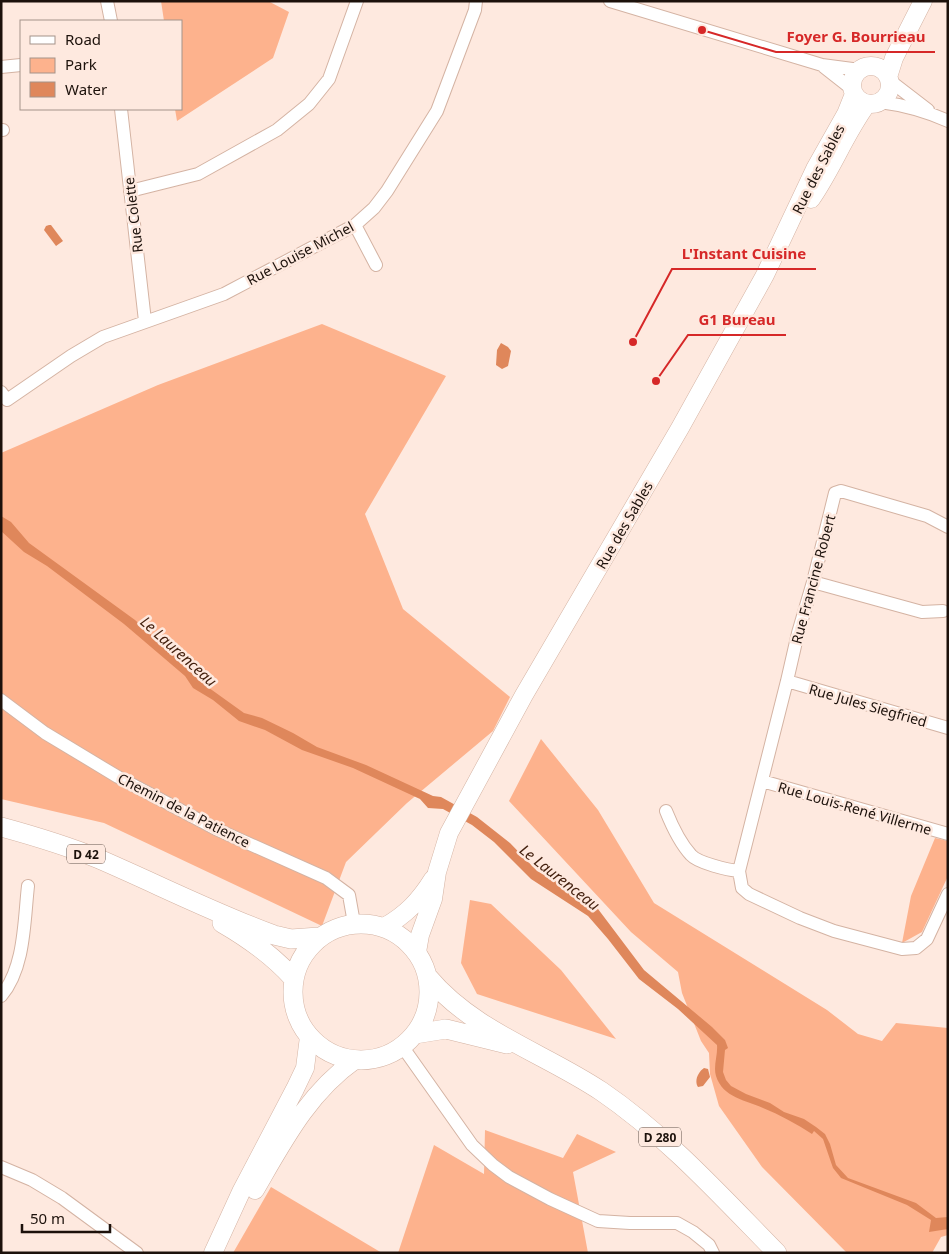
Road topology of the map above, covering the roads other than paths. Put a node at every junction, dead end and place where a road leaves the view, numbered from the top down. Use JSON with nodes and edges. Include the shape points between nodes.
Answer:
{"nodes":[{"id":1,"x":107,"y":1,"type":"edge"},
{"id":2,"x":357,"y":1,"type":"edge"},
{"id":3,"x":476,"y":1,"type":"edge"},
{"id":4,"x":610,"y":1,"type":"edge"},
{"id":5,"x":917,"y":1,"type":"edge"},
{"id":6,"x":923,"y":1,"type":"edge"},
{"id":7,"x":111,"y":20,"type":"edge"},
{"id":8,"x":20,"y":65,"type":"edge"},
{"id":9,"x":822,"y":65,"type":"junction"},
{"id":10,"x":1,"y":66,"type":"edge"},
{"id":11,"x":865,"y":68,"type":"junction"},
{"id":12,"x":888,"y":78,"type":"junction"},
{"id":13,"x":863,"y":97,"type":"junction"},
{"id":14,"x":121,"y":110,"type":"edge"},
{"id":15,"x":942,"y":118,"type":"edge"},
{"id":16,"x":130,"y":191,"type":"junction"},
{"id":17,"x":355,"y":225,"type":"junction"},
{"id":18,"x":376,"y":265,"type":"dead end"},
{"id":19,"x":145,"y":321,"type":"junction"},
{"id":20,"x":1,"y":392,"type":"edge"},
{"id":21,"x":948,"y":526,"type":"edge"},
{"id":22,"x":813,"y":582,"type":"junction"},
{"id":23,"x":943,"y":611,"type":"dead end"},
{"id":24,"x":788,"y":681,"type":"junction"},
{"id":25,"x":1,"y":700,"type":"edge"},
{"id":26,"x":948,"y":728,"type":"edge"},
{"id":27,"x":762,"y":781,"type":"junction"},
{"id":28,"x":666,"y":811,"type":"dead end"},
{"id":29,"x":1,"y":827,"type":"edge"},
{"id":30,"x":948,"y":834,"type":"edge"},
{"id":31,"x":739,"y":871,"type":"junction"},
{"id":32,"x":437,"y":872,"type":"junction"},
{"id":33,"x":28,"y":886,"type":"dead end"},
{"id":34,"x":167,"y":890,"type":"junction"},
{"id":35,"x":948,"y":894,"type":"edge"},
{"id":36,"x":354,"y":923,"type":"junction"},
{"id":37,"x":384,"y":927,"type":"junction"},
{"id":38,"x":319,"y":937,"type":"junction"},
{"id":39,"x":417,"y":952,"type":"junction"},
{"id":40,"x":428,"y":977,"type":"junction"},
{"id":41,"x":293,"y":978,"type":"junction"},
{"id":42,"x":1,"y":996,"type":"edge"},
{"id":43,"x":309,"y":1037,"type":"junction"},
{"id":44,"x":409,"y":1040,"type":"junction"},
{"id":45,"x":523,"y":1048,"type":"junction"},
{"id":46,"x":355,"y":1060,"type":"junction"},
{"id":47,"x":1,"y":1167,"type":"edge"},
{"id":48,"x":215,"y":1251,"type":"edge"},
{"id":49,"x":137,"y":1253,"type":"edge"},
{"id":50,"x":713,"y":1253,"type":"edge"},
{"id":51,"x":777,"y":1253,"type":"edge"}],
"edges":[{"from":1,"to":7,"type":"street"},
{"from":2,"to":16,"type":"street","via":[[329,78],[309,104],[277,130],[198,174]]},
{"from":3,"to":17,"type":"street","name":"Rue Louise Michel","via":[[437,111],[383,197]]},
{"from":4,"to":9,"type":"street"},
{"from":5,"to":11,"type":"main road","via":[[885,53]]},
{"from":6,"to":12,"type":"main road","via":[[894,58]]},
{"from":8,"to":10,"type":"street"},
{"from":9,"to":11,"type":"street"},
{"from":9,"to":13,"type":"street"},
{"from":11,"to":12,"type":"main road","via":[[881,69]]},
{"from":11,"to":13,"type":"main road","via":[[853,78]]},
{"from":12,"to":13,"type":"main road","via":[[888,92]]},
{"from":12,"to":15,"type":"street"},
{"from":13,"to":15,"type":"street"},
{"from":13,"to":32,"type":"main road","name":"Rue des Sables","via":[[846,114],[815,169],[765,275],[460,812],[449,833]]},
{"from":14,"to":16,"type":"street","name":"Rue Colette"},
{"from":16,"to":19,"type":"street","name":"Rue Colette"},
{"from":17,"to":18,"type":"street"},
{"from":17,"to":19,"type":"street","name":"Rue Louise Michel","via":[[224,294]]},
{"from":19,"to":20,"type":"street","name":"Rue Louise Michel","via":[[103,337],[7,400]]},
{"from":21,"to":22,"type":"street","name":"Rue Francine Robert","via":[[927,516],[835,492]]},
{"from":22,"to":23,"type":"street","via":[[922,612]]},
{"from":22,"to":24,"type":"street","name":"Rue Francine Robert"},
{"from":24,"to":26,"type":"street","name":"Rue Jules Siegfried"},
{"from":24,"to":27,"type":"street","name":"Rue Francine Robert"},
{"from":25,"to":36,"type":"street","name":"Chemin de la Patience","via":[[45,733],[118,777],[216,829],[326,878],[350,895]]},
{"from":27,"to":30,"type":"street","name":"Rue Louis-René Villerme"},
{"from":27,"to":31,"type":"street","name":"Rue Francine Robert"},
{"from":28,"to":31,"type":"street","via":[[672,827],[692,857],[725,870]]},
{"from":29,"to":34,"type":"main road","number":"D 42","via":[[97,859]]},
{"from":31,"to":35,"type":"street","via":[[742,888],[749,894],[834,931],[902,949],[916,948],[927,939]]},
{"from":32,"to":37,"type":"main road","name":"Rue des Sables","via":[[412,908]]},
{"from":32,"to":39,"type":"main road","name":"Rue des Sables","via":[[433,900],[422,925]]},
{"from":33,"to":42,"type":"street","via":[[18,962]]},
{"from":34,"to":38,"type":"main road","number":"D 42","via":[[274,935],[291,939]]},
{"from":34,"to":41,"type":"main road","number":"D 42","via":[[265,952]]},
{"from":36,"to":37,"type":"main road"},
{"from":36,"to":38,"type":"main road"},
{"from":37,"to":39,"type":"main road","via":[[403,937]]},
{"from":38,"to":41,"type":"main road","via":[[298,962]]},
{"from":39,"to":40,"type":"main road"},
{"from":40,"to":44,"type":"main road","via":[[430,992],[426,1012]]},
{"from":40,"to":45,"type":"main road","number":"D 280","via":[[457,1006]]},
{"from":41,"to":43,"type":"main road","via":[[292,999],[298,1020]]},
{"from":43,"to":46,"type":"main road","via":[[322,1049],[338,1057]]},
{"from":43,"to":48,"type":"main road","via":[[305,1068],[241,1192]]},
{"from":44,"to":45,"type":"main road","number":"D 280","via":[[446,1029]]},
{"from":44,"to":46,"type":"main road","via":[[388,1055],[372,1060]]},
{"from":44,"to":50,"type":"street","via":[[472,1146],[509,1177],[598,1221],[677,1223],[709,1245]]},
{"from":45,"to":51,"type":"main road","number":"D 280","via":[[601,1091],[647,1125]]},
{"from":46,"to":48,"type":"main road","via":[[328,1081],[306,1108]]},
{"from":47,"to":49,"type":"street","via":[[62,1198]]}]}
